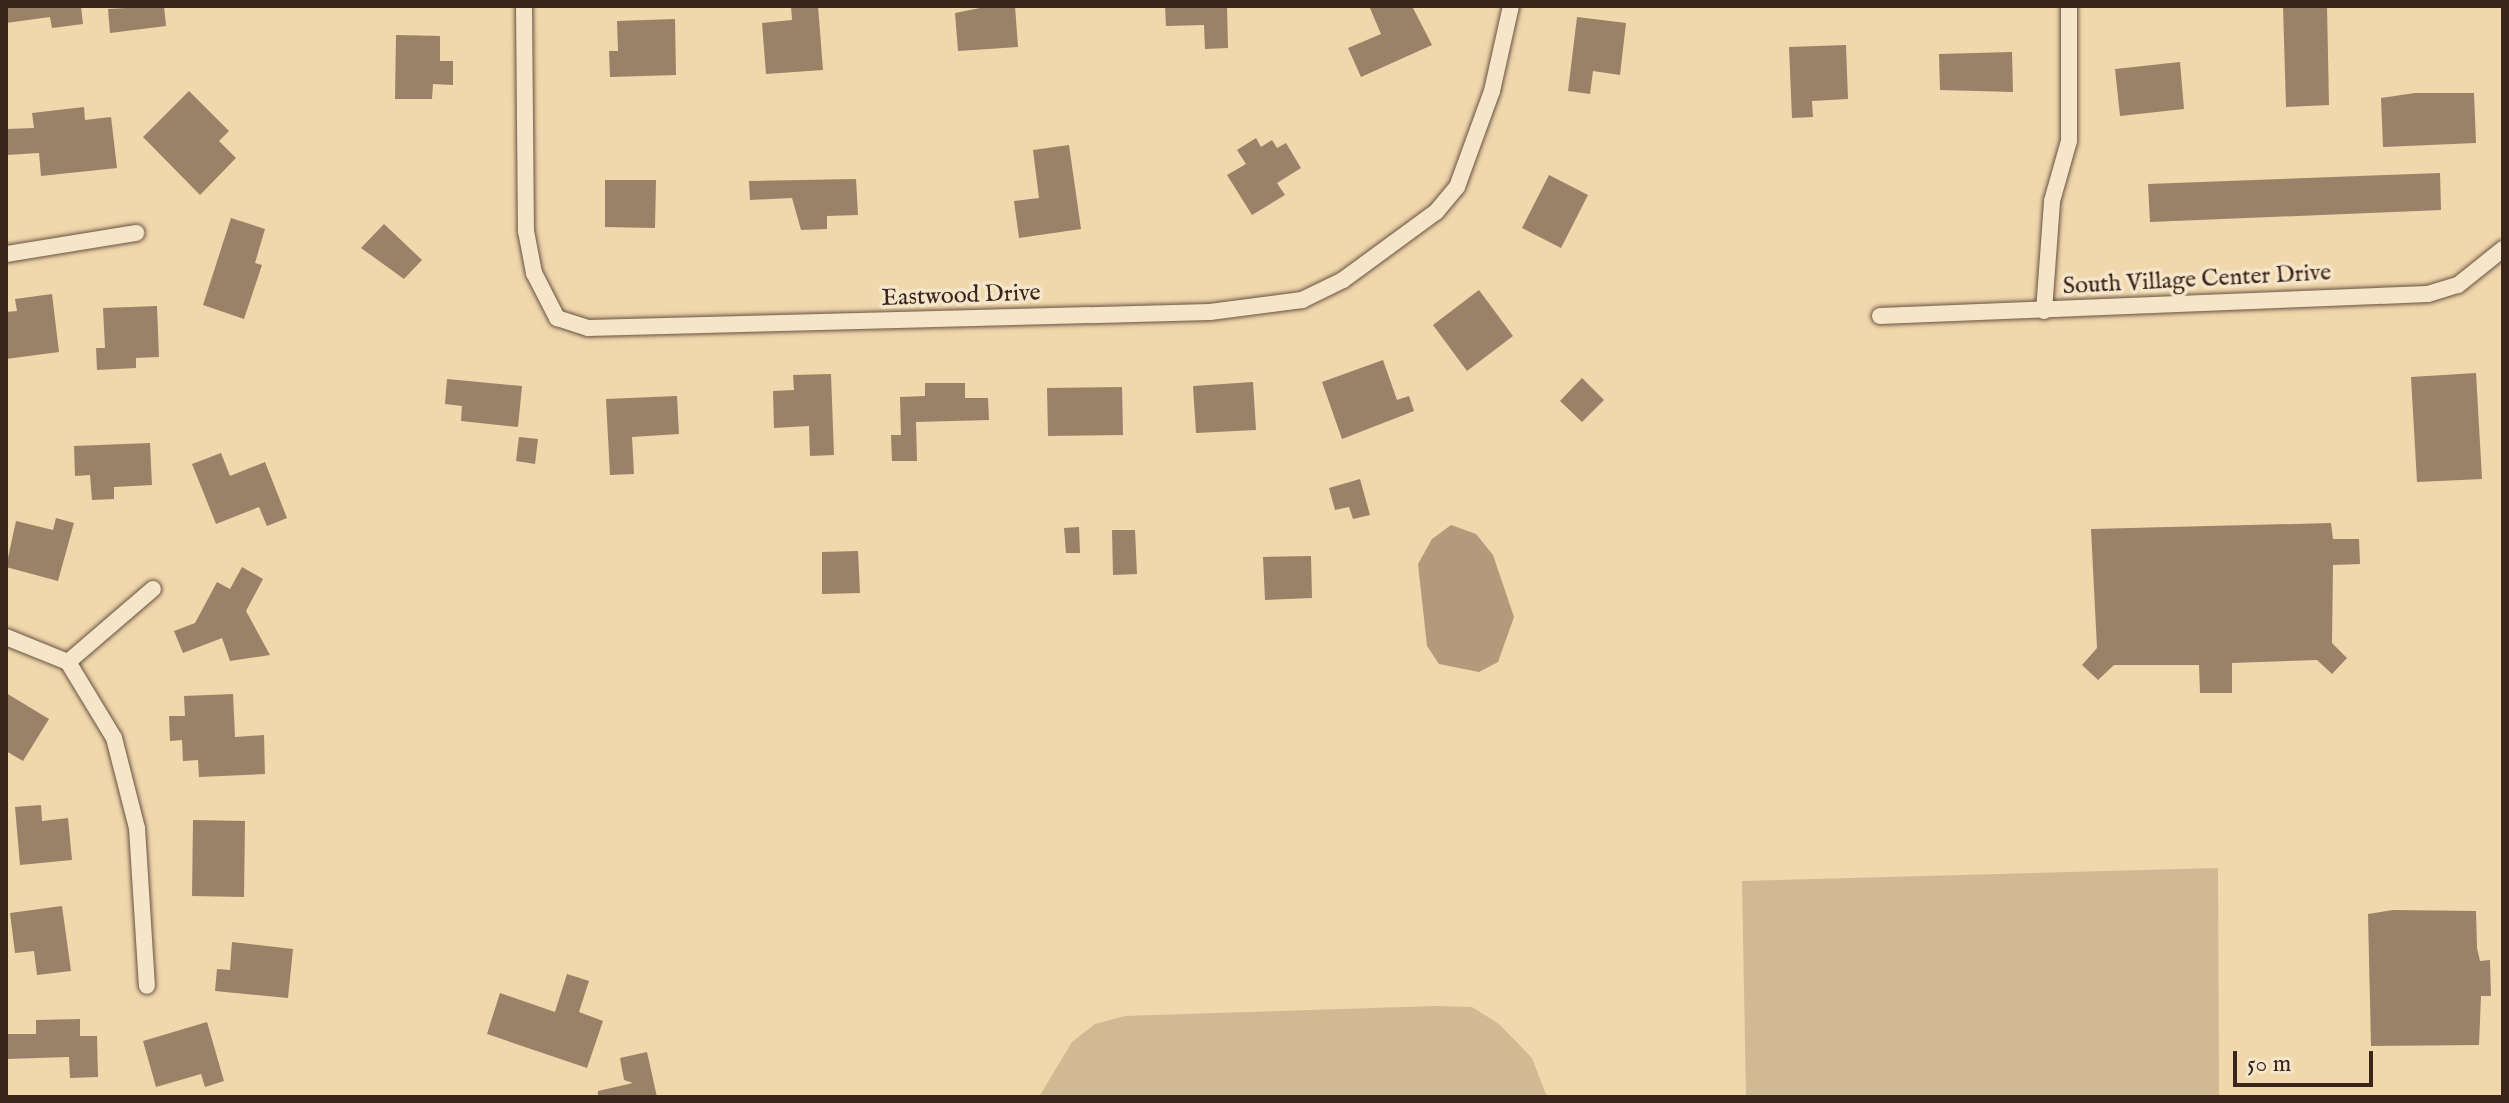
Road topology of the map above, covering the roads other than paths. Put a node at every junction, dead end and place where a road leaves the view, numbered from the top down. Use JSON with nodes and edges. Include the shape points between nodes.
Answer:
{"nodes":[{"id":1,"x":524,"y":6,"type":"edge"},
{"id":2,"x":1511,"y":6,"type":"edge"},
{"id":3,"x":2069,"y":6,"type":"edge"},
{"id":4,"x":136,"y":233,"type":"dead end"},
{"id":5,"x":2503,"y":249,"type":"edge"},
{"id":6,"x":6,"y":254,"type":"edge"},
{"id":7,"x":2044,"y":311,"type":"junction"},
{"id":8,"x":1880,"y":316,"type":"dead end"},
{"id":9,"x":153,"y":589,"type":"dead end"},
{"id":10,"x":6,"y":637,"type":"edge"},
{"id":11,"x":68,"y":662,"type":"junction"},
{"id":12,"x":147,"y":986,"type":"dead end"}],
"edges":[{"from":1,"to":2,"type":"street","name":"Eastwood Drive","via":[[526,231],[534,273],[557,318],[598,328],[1210,312],[1302,300],[1343,280],[1436,212],[1457,187],[1492,91]]},
{"from":3,"to":7,"type":"street","via":[[2069,141],[2052,201]]},
{"from":4,"to":6,"type":"street"},
{"from":5,"to":7,"type":"street","name":"South Village Center Drive","via":[[2458,285],[2428,294]]},
{"from":7,"to":8,"type":"street","name":"South Village Center Drive"},
{"from":9,"to":11,"type":"street"},
{"from":10,"to":11,"type":"street"},
{"from":11,"to":12,"type":"street","via":[[127,773]]}]}
